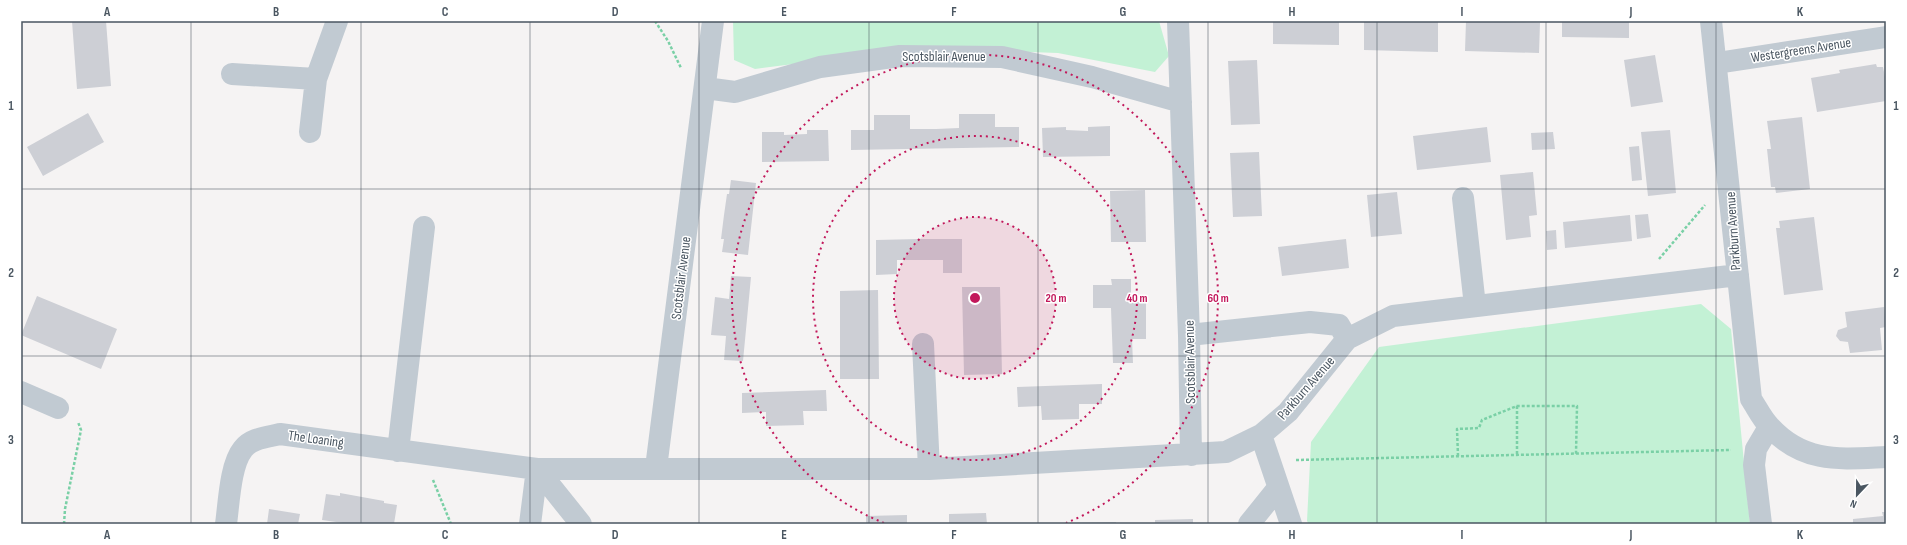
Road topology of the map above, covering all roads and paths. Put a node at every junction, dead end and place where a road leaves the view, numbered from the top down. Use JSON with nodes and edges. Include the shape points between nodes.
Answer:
{"nodes":[{"id":1,"x":337,"y":21,"type":"edge"},
{"id":2,"x":655,"y":21,"type":"edge"},
{"id":3,"x":713,"y":21,"type":"edge"},
{"id":4,"x":1178,"y":21,"type":"edge"},
{"id":5,"x":1711,"y":21,"type":"edge"},
{"id":6,"x":1886,"y":37,"type":"edge"},
{"id":7,"x":1717,"y":63,"type":"junction"},
{"id":8,"x":232,"y":74,"type":"dead end"},
{"id":9,"x":316,"y":79,"type":"junction"},
{"id":10,"x":705,"y":88,"type":"junction"},
{"id":11,"x":1181,"y":102,"type":"junction"},
{"id":12,"x":310,"y":132,"type":"dead end"},
{"id":13,"x":1729,"y":177,"type":"junction"},
{"id":14,"x":1463,"y":198,"type":"dead end"},
{"id":15,"x":424,"y":227,"type":"dead end"},
{"id":16,"x":1738,"y":275,"type":"junction"},
{"id":17,"x":1635,"y":287,"type":"junction"},
{"id":18,"x":1475,"y":306,"type":"junction"},
{"id":19,"x":1189,"y":334,"type":"junction"},
{"id":20,"x":1347,"y":339,"type":"junction"},
{"id":21,"x":923,"y":344,"type":"dead end"},
{"id":22,"x":21,"y":392,"type":"edge"},
{"id":23,"x":1517,"y":406,"type":"junction"},
{"id":24,"x":58,"y":408,"type":"joint"},
{"id":25,"x":1769,"y":427,"type":"junction"},
{"id":26,"x":1261,"y":435,"type":"junction"},
{"id":27,"x":1756,"y":449,"type":"junction"},
{"id":28,"x":398,"y":451,"type":"junction"},
{"id":29,"x":1576,"y":454,"type":"junction"},
{"id":30,"x":422,"y":455,"type":"junction"},
{"id":31,"x":1191,"y":455,"type":"junction"},
{"id":32,"x":1517,"y":455,"type":"junction"},
{"id":33,"x":1458,"y":456,"type":"junction"},
{"id":34,"x":1886,"y":457,"type":"edge"},
{"id":35,"x":1269,"y":461,"type":"junction"},
{"id":36,"x":656,"y":468,"type":"junction"},
{"id":37,"x":929,"y":468,"type":"junction"},
{"id":38,"x":537,"y":469,"type":"junction"},
{"id":39,"x":1278,"y":488,"type":"junction"},
{"id":40,"x":64,"y":524,"type":"edge"},
{"id":41,"x":226,"y":524,"type":"edge"},
{"id":42,"x":452,"y":524,"type":"edge"},
{"id":43,"x":530,"y":524,"type":"edge"},
{"id":44,"x":581,"y":524,"type":"edge"},
{"id":45,"x":1249,"y":524,"type":"edge"},
{"id":46,"x":1291,"y":524,"type":"edge"},
{"id":47,"x":1761,"y":524,"type":"edge"}],
"edges":[{"from":1,"to":9,"type":"street"},
{"from":2,"to":10,"type":"path","via":[[668,41],[685,78]]},
{"from":3,"to":10,"type":"street","name":"Scotsblair Avenue"},
{"from":4,"to":11,"type":"street","name":"Scotsblair Avenue"},
{"from":5,"to":7,"type":"street","name":"Parkburn Avenue"},
{"from":6,"to":7,"type":"street","name":"Westergreens Avenue"},
{"from":7,"to":13,"type":"street","name":"Parkburn Avenue"},
{"from":8,"to":9,"type":"street"},
{"from":9,"to":12,"type":"street"},
{"from":10,"to":11,"type":"street","name":"Scotsblair Avenue","via":[[735,92],[820,67],[900,56],[1002,56],[1092,77]]},
{"from":10,"to":36,"type":"street","name":"Scotsblair Avenue"},
{"from":11,"to":19,"type":"street","name":"Scotsblair Avenue"},
{"from":13,"to":16,"type":"street","name":"Parkburn Avenue"},
{"from":13,"to":17,"type":"path"},
{"from":14,"to":18,"type":"street"},
{"from":15,"to":28,"type":"street"},
{"from":16,"to":17,"type":"street","name":"Parkburn Avenue"},
{"from":16,"to":25,"type":"street","via":[[1752,399]]},
{"from":17,"to":18,"type":"street","name":"Parkburn Avenue"},
{"from":18,"to":20,"type":"street","name":"Parkburn Avenue","via":[[1393,316]]},
{"from":19,"to":20,"type":"street","via":[[1310,322],[1339,326]]},
{"from":19,"to":31,"type":"street","name":"Scotsblair Avenue"},
{"from":20,"to":26,"type":"street","name":"Parkburn Avenue","via":[[1288,412]]},
{"from":21,"to":37,"type":"street"},
{"from":22,"to":24,"type":"street"},
{"from":23,"to":29,"type":"path","via":[[1577,406]]},
{"from":23,"to":32,"type":"path"},
{"from":23,"to":33,"type":"path","via":[[1482,420],[1478,428],[1458,429]]},
{"from":24,"to":40,"type":"path","via":[[75,415],[81,430]]},
{"from":25,"to":27,"type":"street"},
{"from":25,"to":34,"type":"street","via":[[1793,446],[1814,456],[1841,459]]},
{"from":26,"to":31,"type":"street","via":[[1226,452]]},
{"from":26,"to":35,"type":"street"},
{"from":27,"to":29,"type":"path"},
{"from":27,"to":47,"type":"street","via":[[1754,465]]},
{"from":28,"to":30,"type":"street","name":"The Loaning"},
{"from":28,"to":41,"type":"street","name":"The Loaning","via":[[280,434],[259,439],[244,448],[235,463]]},
{"from":29,"to":32,"type":"path"},
{"from":30,"to":38,"type":"street","name":"The Loaning"},
{"from":30,"to":42,"type":"path"},
{"from":31,"to":37,"type":"street"},
{"from":32,"to":33,"type":"path"},
{"from":33,"to":35,"type":"path"},
{"from":35,"to":39,"type":"street"},
{"from":36,"to":37,"type":"street"},
{"from":36,"to":38,"type":"street"},
{"from":38,"to":43,"type":"street"},
{"from":38,"to":44,"type":"street"},
{"from":39,"to":45,"type":"street"},
{"from":39,"to":46,"type":"street"}]}
